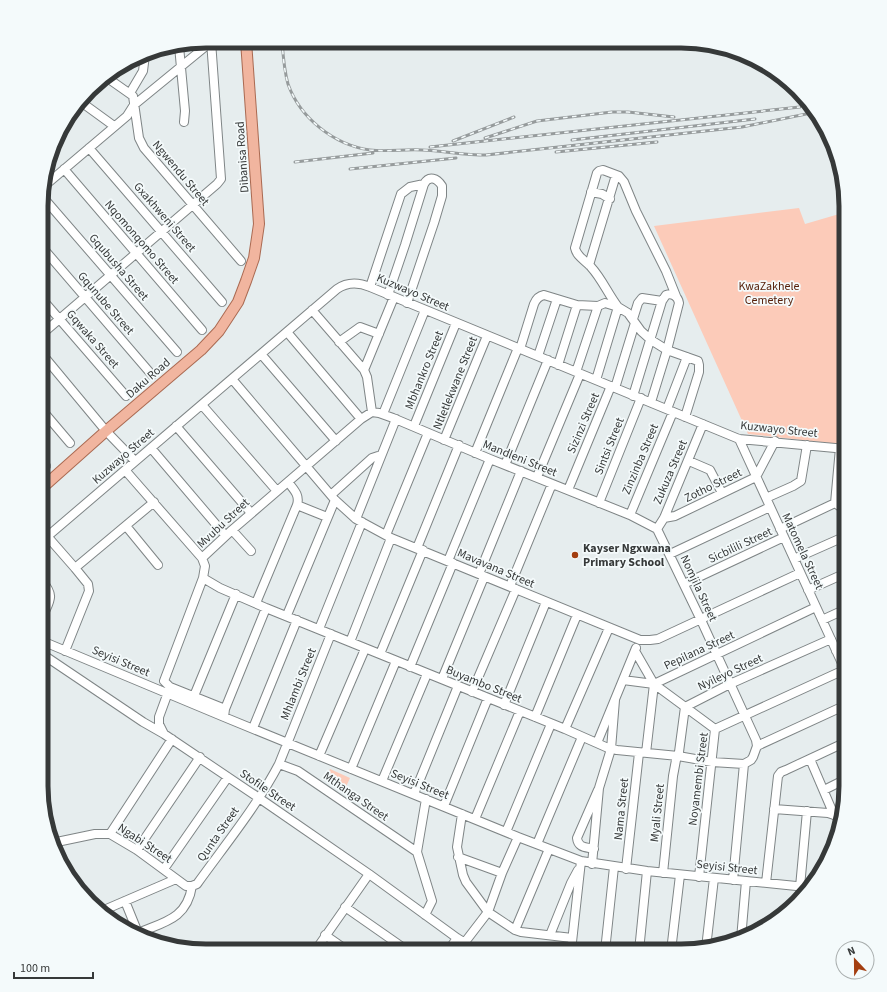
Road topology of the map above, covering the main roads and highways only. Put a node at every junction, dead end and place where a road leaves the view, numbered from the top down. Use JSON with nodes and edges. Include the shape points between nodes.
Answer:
{"nodes":[{"id":1,"x":246,"y":48,"type":"edge"},
{"id":2,"x":250,"y":270,"type":"joint"},
{"id":3,"x":48,"y":483,"type":"edge"}],
"edges":[{"from":1,"to":2,"type":"main road","name":"Dibanisa Road","via":[[259,224],[257,245]]},
{"from":2,"to":3,"type":"main road","name":"Daku Road","via":[[233,310],[214,337]]}]}
